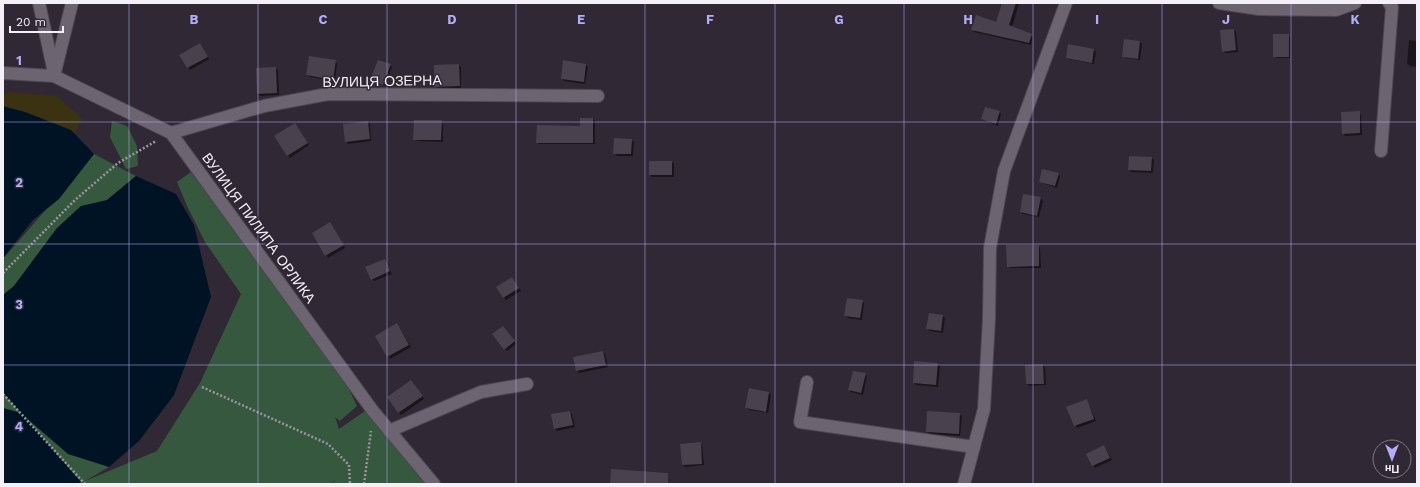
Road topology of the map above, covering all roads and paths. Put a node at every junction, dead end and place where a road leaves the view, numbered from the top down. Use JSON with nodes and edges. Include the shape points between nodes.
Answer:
{"nodes":[{"id":1,"x":39,"y":3,"type":"edge"},
{"id":2,"x":72,"y":3,"type":"edge"},
{"id":3,"x":1066,"y":3,"type":"edge"},
{"id":4,"x":1219,"y":3,"type":"edge"},
{"id":5,"x":1356,"y":3,"type":"edge"},
{"id":6,"x":1389,"y":3,"type":"edge"},
{"id":7,"x":3,"y":73,"type":"edge"},
{"id":8,"x":54,"y":76,"type":"junction"},
{"id":9,"x":598,"y":96,"type":"dead end"},
{"id":10,"x":171,"y":133,"type":"junction"},
{"id":11,"x":1381,"y":151,"type":"dead end"},
{"id":12,"x":3,"y":273,"type":"edge"},
{"id":13,"x":807,"y":382,"type":"dead end"},
{"id":14,"x":527,"y":384,"type":"dead end"},
{"id":15,"x":202,"y":387,"type":"dead end"},
{"id":16,"x":3,"y":394,"type":"edge"},
{"id":17,"x":371,"y":431,"type":"dead end"},
{"id":18,"x":389,"y":431,"type":"junction"},
{"id":19,"x":974,"y":447,"type":"junction"},
{"id":20,"x":85,"y":484,"type":"edge"},
{"id":21,"x":350,"y":484,"type":"edge"},
{"id":22,"x":364,"y":484,"type":"edge"},
{"id":23,"x":434,"y":484,"type":"edge"},
{"id":24,"x":964,"y":484,"type":"edge"}],
"edges":[{"from":1,"to":8,"type":"street"},
{"from":2,"to":8,"type":"street"},
{"from":3,"to":19,"type":"street","via":[[1004,171],[990,248],[984,409]]},
{"from":4,"to":5,"type":"street","via":[[1259,9],[1336,10]]},
{"from":6,"to":11,"type":"street","via":[[1392,8]]},
{"from":7,"to":8,"type":"street","name":"ВУЛИЦЯ ПИЛИПА ОРЛИКА"},
{"from":8,"to":10,"type":"street","name":"ВУЛИЦЯ ПИЛИПА ОРЛИКА"},
{"from":9,"to":10,"type":"street","name":"ВУЛИЦЯ ОЗЕРНА","via":[[328,94],[264,106]]},
{"from":10,"to":12,"type":"path","via":[[118,163],[75,200]]},
{"from":10,"to":18,"type":"street","name":"ВУЛИЦЯ ПИЛИПА ОРЛИКА"},
{"from":13,"to":19,"type":"street","via":[[800,422]]},
{"from":14,"to":18,"type":"street","via":[[481,392]]},
{"from":15,"to":21,"type":"path","via":[[328,444],[349,465]]},
{"from":16,"to":20,"type":"path"},
{"from":17,"to":22,"type":"path"},
{"from":18,"to":23,"type":"street","name":"ВУЛИЦЯ ПИЛИПА ОРЛИКА"},
{"from":19,"to":24,"type":"street"}]}
